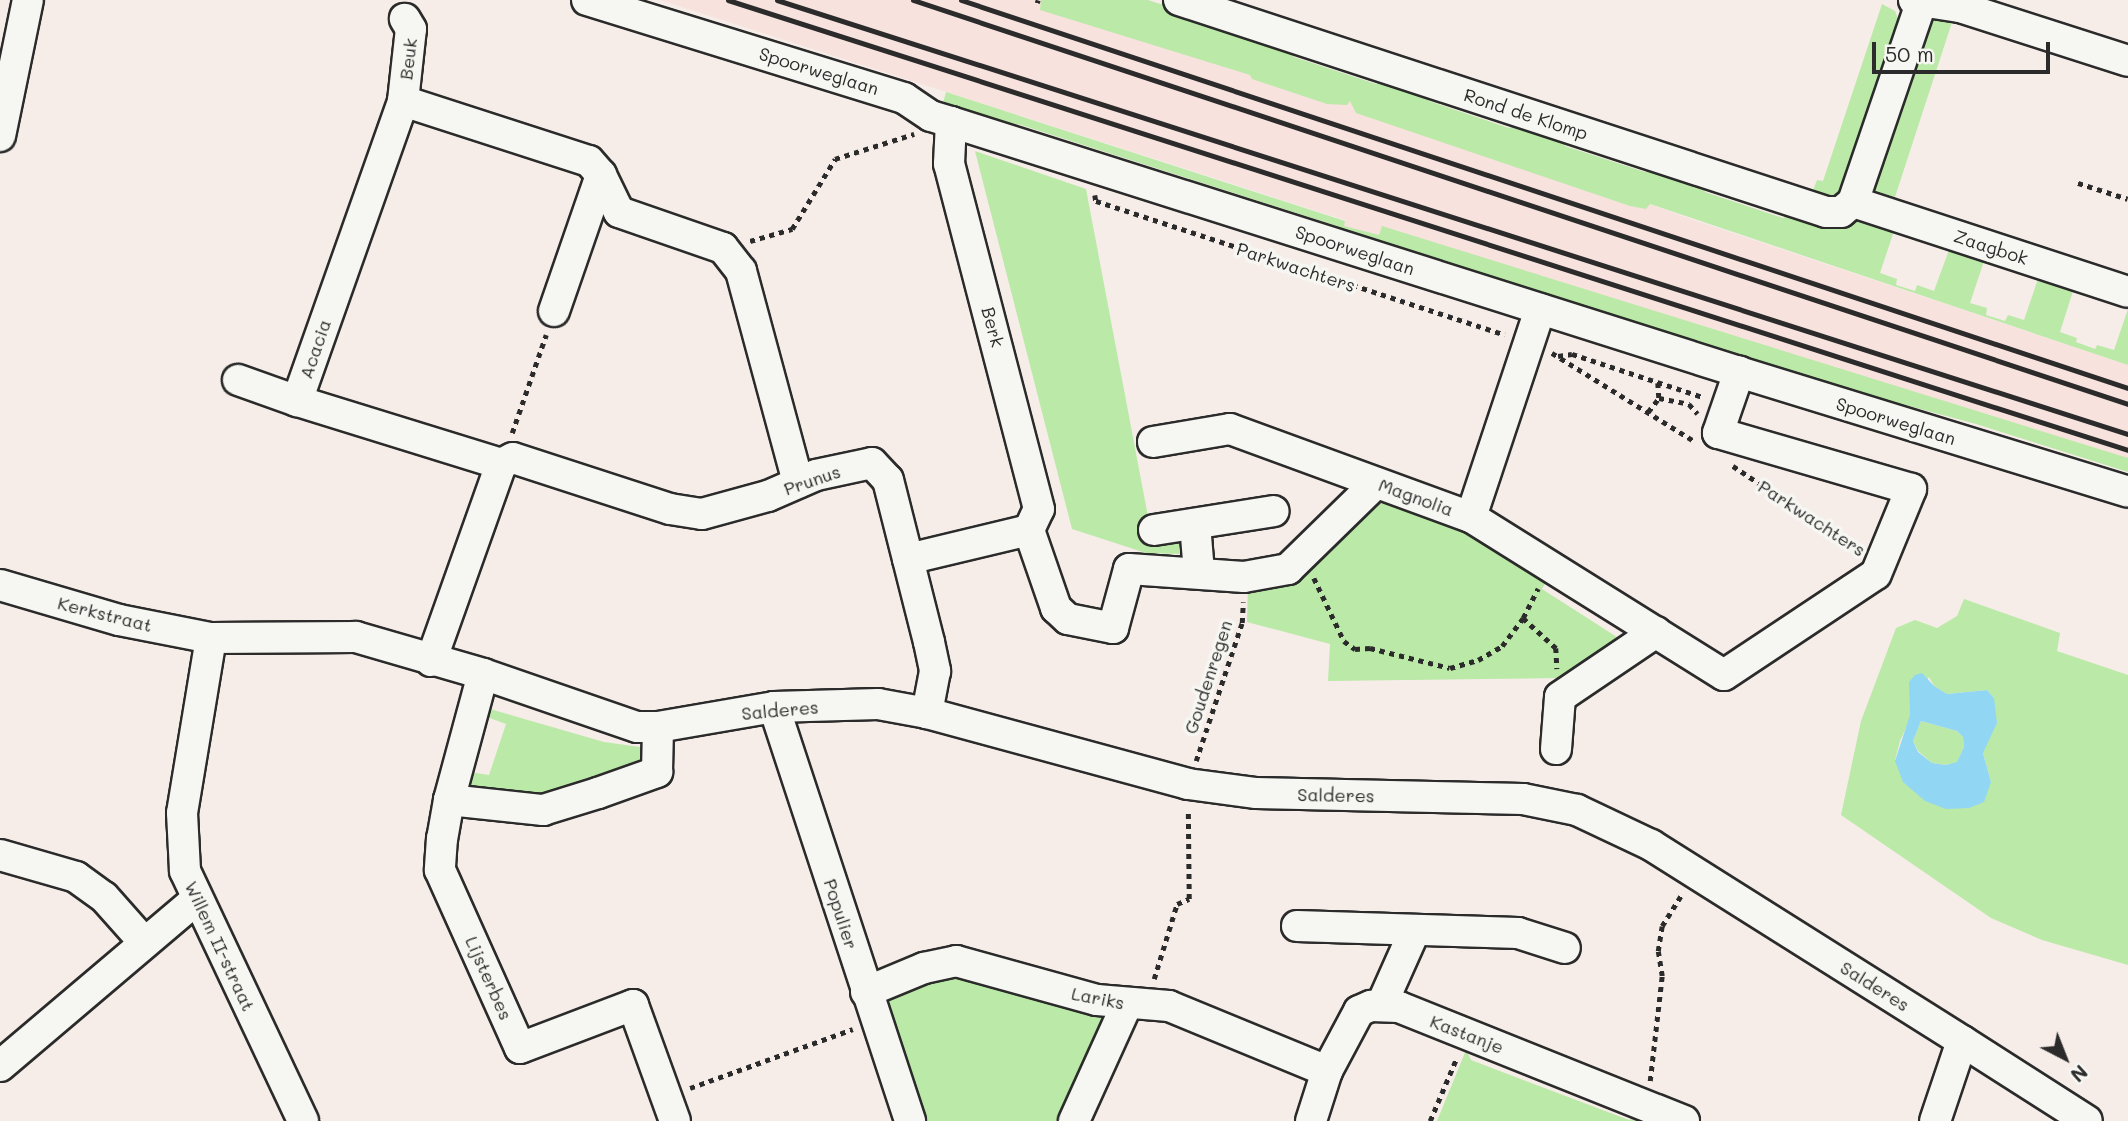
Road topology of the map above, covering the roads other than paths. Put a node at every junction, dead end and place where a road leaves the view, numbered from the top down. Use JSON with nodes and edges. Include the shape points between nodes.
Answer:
{"nodes":[{"id":1,"x":27,"y":0,"type":"edge"},
{"id":2,"x":587,"y":0,"type":"edge"},
{"id":3,"x":1919,"y":0,"type":"edge"},
{"id":4,"x":1191,"y":2,"type":"edge"},
{"id":5,"x":405,"y":19,"type":"dead end"},
{"id":6,"x":2128,"y":61,"type":"edge"},
{"id":7,"x":403,"y":102,"type":"junction"},
{"id":8,"x":951,"y":122,"type":"junction"},
{"id":9,"x":0,"y":136,"type":"edge"},
{"id":10,"x":601,"y":175,"type":"junction"},
{"id":11,"x":1853,"y":202,"type":"junction"},
{"id":12,"x":2128,"y":292,"type":"edge"},
{"id":13,"x":1540,"y":309,"type":"junction"},
{"id":14,"x":554,"y":311,"type":"road end"},
{"id":15,"x":1738,"y":372,"type":"junction"},
{"id":16,"x":238,"y":380,"type":"dead end"},
{"id":17,"x":297,"y":401,"type":"junction"},
{"id":18,"x":1153,"y":442,"type":"dead end"},
{"id":19,"x":501,"y":464,"type":"junction"},
{"id":20,"x":798,"y":482,"type":"junction"},
{"id":21,"x":1376,"y":483,"type":"junction"},
{"id":22,"x":2128,"y":492,"type":"edge"},
{"id":23,"x":1274,"y":511,"type":"dead end"},
{"id":24,"x":1471,"y":517,"type":"junction"},
{"id":25,"x":1195,"y":524,"type":"junction"},
{"id":26,"x":1029,"y":530,"type":"junction"},
{"id":27,"x":1154,"y":530,"type":"dead end"},
{"id":28,"x":908,"y":559,"type":"junction"},
{"id":29,"x":1199,"y":573,"type":"junction"},
{"id":30,"x":0,"y":585,"type":"edge"},
{"id":31,"x":1656,"y":632,"type":"junction"},
{"id":32,"x":211,"y":638,"type":"junction"},
{"id":33,"x":431,"y":661,"type":"junction"},
{"id":34,"x":483,"y":674,"type":"junction"},
{"id":35,"x":1724,"y":675,"type":"joint"},
{"id":36,"x":774,"y":707,"type":"junction"},
{"id":37,"x":927,"y":713,"type":"junction"},
{"id":38,"x":658,"y":727,"type":"junction"},
{"id":39,"x":1556,"y":749,"type":"dead end"},
{"id":40,"x":449,"y":800,"type":"junction"},
{"id":41,"x":0,"y":855,"type":"edge"},
{"id":42,"x":197,"y":899,"type":"junction"},
{"id":43,"x":1297,"y":926,"type":"dead end"},
{"id":44,"x":1415,"y":930,"type":"junction"},
{"id":45,"x":144,"y":941,"type":"junction"},
{"id":46,"x":1565,"y":948,"type":"dead end"},
{"id":47,"x":866,"y":992,"type":"junction"},
{"id":48,"x":1137,"y":1005,"type":"junction"},
{"id":49,"x":1381,"y":1006,"type":"junction"},
{"id":50,"x":1962,"y":1041,"type":"junction"},
{"id":51,"x":0,"y":1066,"type":"edge"},
{"id":52,"x":1328,"y":1071,"type":"junction"},
{"id":53,"x":670,"y":1109,"type":"edge"},
{"id":54,"x":1670,"y":1116,"type":"edge"},
{"id":55,"x":303,"y":1121,"type":"edge"},
{"id":56,"x":910,"y":1121,"type":"edge"},
{"id":57,"x":1074,"y":1121,"type":"edge"},
{"id":58,"x":1311,"y":1121,"type":"edge"},
{"id":59,"x":1936,"y":1121,"type":"edge"},
{"id":60,"x":2087,"y":1121,"type":"edge"}],
"edges":[{"from":1,"to":9,"type":"street"},
{"from":2,"to":8,"type":"street","name":"Spoorweglaan","via":[[904,98],[930,116]]},
{"from":3,"to":6,"type":"street","via":[[1960,7]]},
{"from":3,"to":11,"type":"street"},
{"from":4,"to":11,"type":"street","name":"Rond de Klomp","via":[[1826,212],[1841,212]]},
{"from":5,"to":7,"type":"street","name":"Beuk","via":[[411,29]]},
{"from":7,"to":10,"type":"street","via":[[589,161]]},
{"from":7,"to":17,"type":"street","name":"Acacia"},
{"from":8,"to":13,"type":"street","name":"Spoorweglaan"},
{"from":8,"to":26,"type":"street","name":"Berk","via":[[949,164],[1039,509]]},
{"from":10,"to":14,"type":"street"},
{"from":10,"to":20,"type":"street","via":[[619,212],[723,248],[741,271]]},
{"from":11,"to":12,"type":"street","name":"Zaagbok"},
{"from":13,"to":15,"type":"street","name":"Spoorweglaan"},
{"from":13,"to":24,"type":"street"},
{"from":15,"to":22,"type":"street","name":"Spoorweglaan"},
{"from":15,"to":35,"type":"street","name":"Parkwachters","via":[[1718,433],[1911,489],[1876,574]]},
{"from":16,"to":17,"type":"street"},
{"from":17,"to":19,"type":"street","name":"Acacia"},
{"from":18,"to":21,"type":"street","name":"Magnolia","via":[[1230,429]]},
{"from":19,"to":20,"type":"street","name":"Prunus","via":[[513,458],[670,509],[702,514],[768,496]]},
{"from":19,"to":33,"type":"street"},
{"from":20,"to":28,"type":"street","name":"Prunus","via":[[872,463],[888,480]]},
{"from":21,"to":24,"type":"street","name":"Magnolia"},
{"from":21,"to":29,"type":"street","via":[[1288,569],[1244,577]]},
{"from":23,"to":25,"type":"street"},
{"from":24,"to":31,"type":"street","name":"Magnolia"},
{"from":25,"to":27,"type":"street"},
{"from":25,"to":29,"type":"street"},
{"from":26,"to":28,"type":"street"},
{"from":26,"to":29,"type":"street","via":[[1056,608],[1068,619],[1113,628],[1129,569]]},
{"from":28,"to":37,"type":"street","name":"Prunus","via":[[935,671]]},
{"from":30,"to":32,"type":"street","name":"Kerkstraat","via":[[119,620]]},
{"from":31,"to":35,"type":"street","name":"Magnolia"},
{"from":31,"to":39,"type":"street","via":[[1560,697]]},
{"from":32,"to":33,"type":"street","name":"Salderes","via":[[356,637]]},
{"from":32,"to":42,"type":"street","name":"Willem II-straat","via":[[183,813],[185,872]]},
{"from":33,"to":34,"type":"street","name":"Salderes"},
{"from":34,"to":38,"type":"street","name":"Salderes","via":[[638,727]]},
{"from":34,"to":40,"type":"street","name":"Lijsterbes"},
{"from":36,"to":37,"type":"street","name":"Salderes","via":[[878,704]]},
{"from":36,"to":38,"type":"street","name":"Salderes"},
{"from":36,"to":47,"type":"street","name":"Populier"},
{"from":37,"to":50,"type":"street","name":"Salderes","via":[[1188,784],[1256,793],[1523,799],[1577,810],[1651,845]]},
{"from":38,"to":40,"type":"street","via":[[657,772],[543,810]]},
{"from":40,"to":53,"type":"street","name":"Lijsterbes","via":[[440,870],[520,1048],[633,1005]]},
{"from":41,"to":45,"type":"street","via":[[76,877],[104,897]]},
{"from":42,"to":45,"type":"street"},
{"from":42,"to":55,"type":"street","name":"Willem II-straat"},
{"from":43,"to":44,"type":"street"},
{"from":44,"to":46,"type":"street","via":[[1518,933]]},
{"from":44,"to":49,"type":"street"},
{"from":45,"to":51,"type":"street"},
{"from":47,"to":48,"type":"street","name":"Lariks","via":[[924,968],[956,961],[1097,1000]]},
{"from":47,"to":56,"type":"street","name":"Populier"},
{"from":48,"to":52,"type":"street","name":"Lariks","via":[[1169,1006]]},
{"from":48,"to":57,"type":"street"},
{"from":49,"to":52,"type":"street","via":[[1359,1011]]},
{"from":49,"to":54,"type":"street","name":"Kastanje","via":[[1399,1007]]},
{"from":50,"to":59,"type":"street"},
{"from":50,"to":60,"type":"street","name":"Salderes"},
{"from":52,"to":58,"type":"street"}]}
